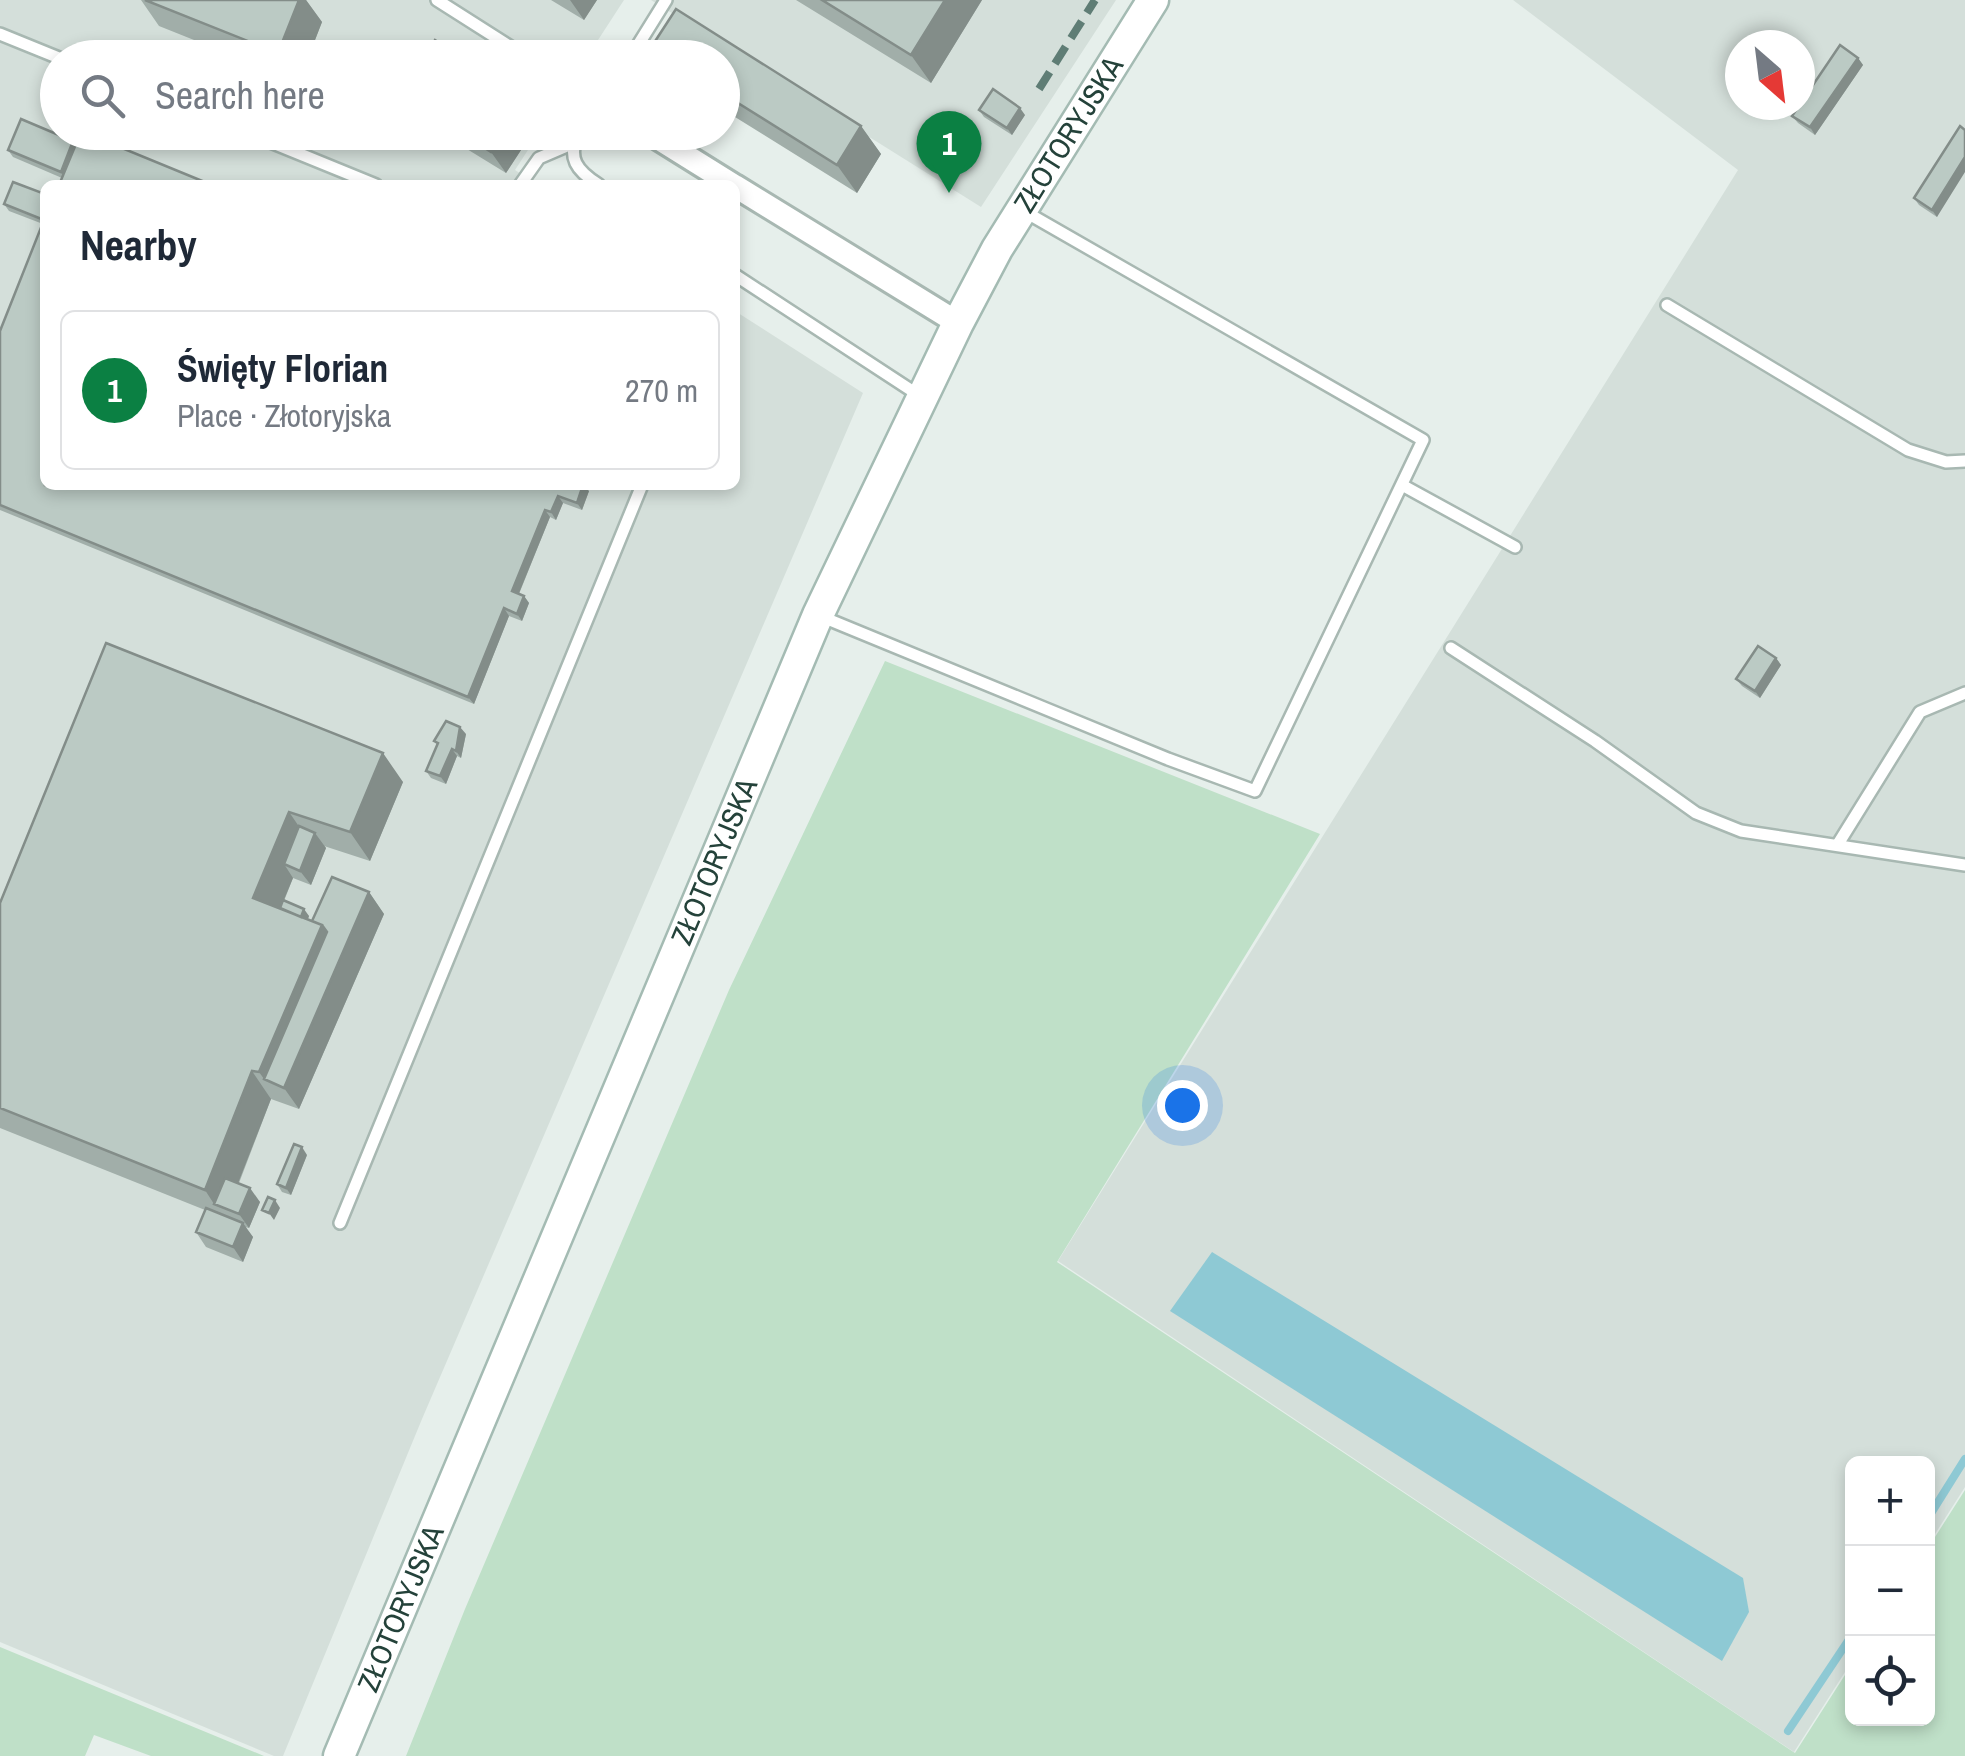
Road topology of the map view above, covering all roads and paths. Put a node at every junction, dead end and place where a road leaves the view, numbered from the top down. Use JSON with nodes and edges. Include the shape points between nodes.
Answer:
{"nodes":[{"id":1,"x":437,"y":0,"type":"edge"},
{"id":2,"x":666,"y":0,"type":"edge"},
{"id":3,"x":1153,"y":0,"type":"edge"},
{"id":4,"x":0,"y":34,"type":"edge"},
{"id":5,"x":500,"y":40,"type":"edge"},
{"id":6,"x":641,"y":40,"type":"edge"},
{"id":7,"x":40,"y":50,"type":"edge"},
{"id":8,"x":290,"y":150,"type":"edge"},
{"id":9,"x":554,"y":150,"type":"edge"},
{"id":10,"x":574,"y":150,"type":"edge"},
{"id":11,"x":677,"y":150,"type":"edge"},
{"id":12,"x":364,"y":180,"type":"edge"},
{"id":13,"x":524,"y":180,"type":"edge"},
{"id":14,"x":591,"y":180,"type":"edge"},
{"id":15,"x":724,"y":180,"type":"edge"},
{"id":16,"x":740,"y":190,"type":"edge"},
{"id":17,"x":1022,"y":210,"type":"junction"},
{"id":18,"x":740,"y":277,"type":"edge"},
{"id":19,"x":1667,"y":305,"type":"dead end"},
{"id":20,"x":958,"y":323,"type":"junction"},
{"id":21,"x":924,"y":399,"type":"junction"},
{"id":22,"x":1965,"y":461,"type":"edge"},
{"id":23,"x":1402,"y":485,"type":"junction"},
{"id":24,"x":640,"y":490,"type":"edge"},
{"id":25,"x":1515,"y":547,"type":"dead end"},
{"id":26,"x":818,"y":615,"type":"junction"},
{"id":27,"x":1452,"y":648,"type":"dead end"},
{"id":28,"x":1965,"y":693,"type":"edge"},
{"id":29,"x":1838,"y":844,"type":"junction"},
{"id":30,"x":1965,"y":865,"type":"edge"},
{"id":31,"x":340,"y":1222,"type":"dead end"},
{"id":32,"x":339,"y":1756,"type":"edge"}],
"edges":[{"from":1,"to":5,"type":"lane"},
{"from":2,"to":6,"type":"lane"},
{"from":3,"to":17,"type":"main road","name":"ZŁOTORYJSKA"},
{"from":4,"to":7,"type":"lane"},
{"from":8,"to":12,"type":"lane"},
{"from":9,"to":13,"type":"lane"},
{"from":10,"to":14,"type":"lane","via":[[580,172]]},
{"from":11,"to":15,"type":"street"},
{"from":16,"to":20,"type":"street"},
{"from":17,"to":20,"type":"main road","name":"ZŁOTORYJSKA"},
{"from":17,"to":23,"type":"lane","via":[[1423,440]]},
{"from":18,"to":21,"type":"lane"},
{"from":19,"to":22,"type":"lane","via":[[1908,450]]},
{"from":20,"to":21,"type":"main road","name":"ZŁOTORYJSKA"},
{"from":21,"to":26,"type":"main road","name":"ZŁOTORYJSKA"},
{"from":23,"to":25,"type":"lane"},
{"from":23,"to":26,"type":"lane","via":[[1256,791]]},
{"from":24,"to":31,"type":"lane"},
{"from":26,"to":32,"type":"main road","name":"ZŁOTORYJSKA"},
{"from":27,"to":29,"type":"lane","via":[[1696,813],[1741,831]]},
{"from":28,"to":29,"type":"lane","via":[[1920,712]]},
{"from":29,"to":30,"type":"lane"}]}
